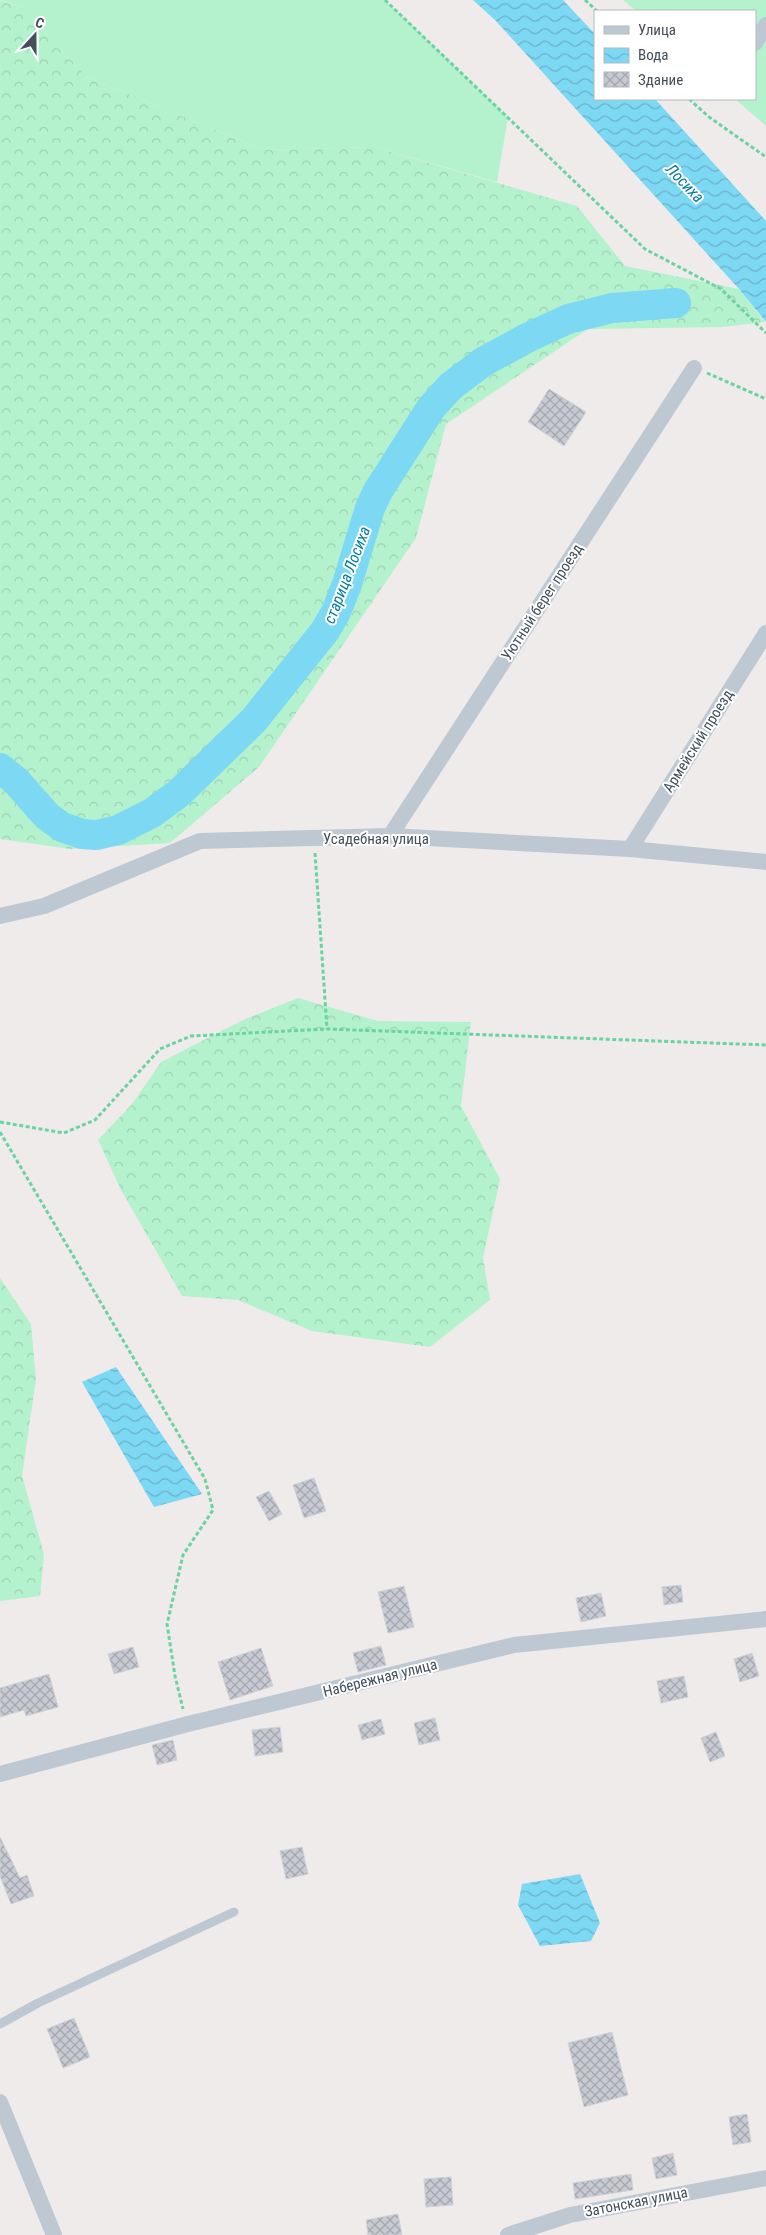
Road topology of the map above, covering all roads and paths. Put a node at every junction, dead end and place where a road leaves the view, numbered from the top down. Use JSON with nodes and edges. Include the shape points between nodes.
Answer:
{"nodes":[{"id":1,"x":385,"y":0,"type":"edge"},
{"id":2,"x":585,"y":0,"type":"edge"},
{"id":3,"x":596,"y":10,"type":"edge"},
{"id":4,"x":766,"y":25,"type":"edge"},
{"id":5,"x":756,"y":41,"type":"edge"},
{"id":6,"x":691,"y":100,"type":"edge"},
{"id":7,"x":766,"y":157,"type":"edge"},
{"id":8,"x":766,"y":333,"type":"edge"},
{"id":9,"x":694,"y":368,"type":"joint"},
{"id":10,"x":766,"y":399,"type":"edge"},
{"id":11,"x":766,"y":633,"type":"edge"},
{"id":12,"x":390,"y":836,"type":"junction"},
{"id":13,"x":314,"y":839,"type":"junction"},
{"id":14,"x":630,"y":849,"type":"junction"},
{"id":15,"x":766,"y":862,"type":"edge"},
{"id":16,"x":0,"y":916,"type":"edge"},
{"id":17,"x":327,"y":1029,"type":"junction"},
{"id":18,"x":766,"y":1044,"type":"edge"},
{"id":19,"x":0,"y":1122,"type":"edge"},
{"id":20,"x":0,"y":1132,"type":"edge"},
{"id":21,"x":766,"y":1619,"type":"edge"},
{"id":22,"x":188,"y":1724,"type":"junction"},
{"id":23,"x":0,"y":1774,"type":"edge"},
{"id":24,"x":234,"y":1912,"type":"dead end"},
{"id":25,"x":0,"y":2024,"type":"edge"},
{"id":26,"x":0,"y":2102,"type":"edge"},
{"id":27,"x":766,"y":2178,"type":"edge"},
{"id":28,"x":54,"y":2235,"type":"edge"},
{"id":29,"x":508,"y":2235,"type":"edge"}],
"edges":[{"from":1,"to":8,"type":"path","via":[[645,248],[721,289]]},
{"from":2,"to":3,"type":"path"},
{"from":4,"to":5,"type":"street"},
{"from":6,"to":7,"type":"path","via":[[709,117]]},
{"from":9,"to":10,"type":"path"},
{"from":9,"to":12,"type":"street","name":"Уютный берег проезд"},
{"from":11,"to":14,"type":"street","name":"Армейский проезд"},
{"from":12,"to":13,"type":"street","name":"Усадебная улица"},
{"from":12,"to":14,"type":"street","name":"Усадебная улица"},
{"from":13,"to":16,"type":"street","name":"Усадебная улица","via":[[200,840],[44,906]]},
{"from":13,"to":17,"type":"path"},
{"from":14,"to":15,"type":"street","name":"Усадебная улица"},
{"from":17,"to":18,"type":"path"},
{"from":17,"to":19,"type":"path","via":[[191,1036],[160,1049],[95,1120],[64,1133]]},
{"from":20,"to":22,"type":"path","via":[[205,1479],[213,1510],[183,1555],[167,1624],[175,1676]]},
{"from":21,"to":22,"type":"street","name":"Набережная улица","via":[[514,1645]]},
{"from":22,"to":23,"type":"street","name":"Набережная улица"},
{"from":24,"to":25,"type":"lane","via":[[38,2003]]},
{"from":26,"to":28,"type":"street"},
{"from":27,"to":29,"type":"street","name":"Затонская улица","via":[[570,2215]]}]}
